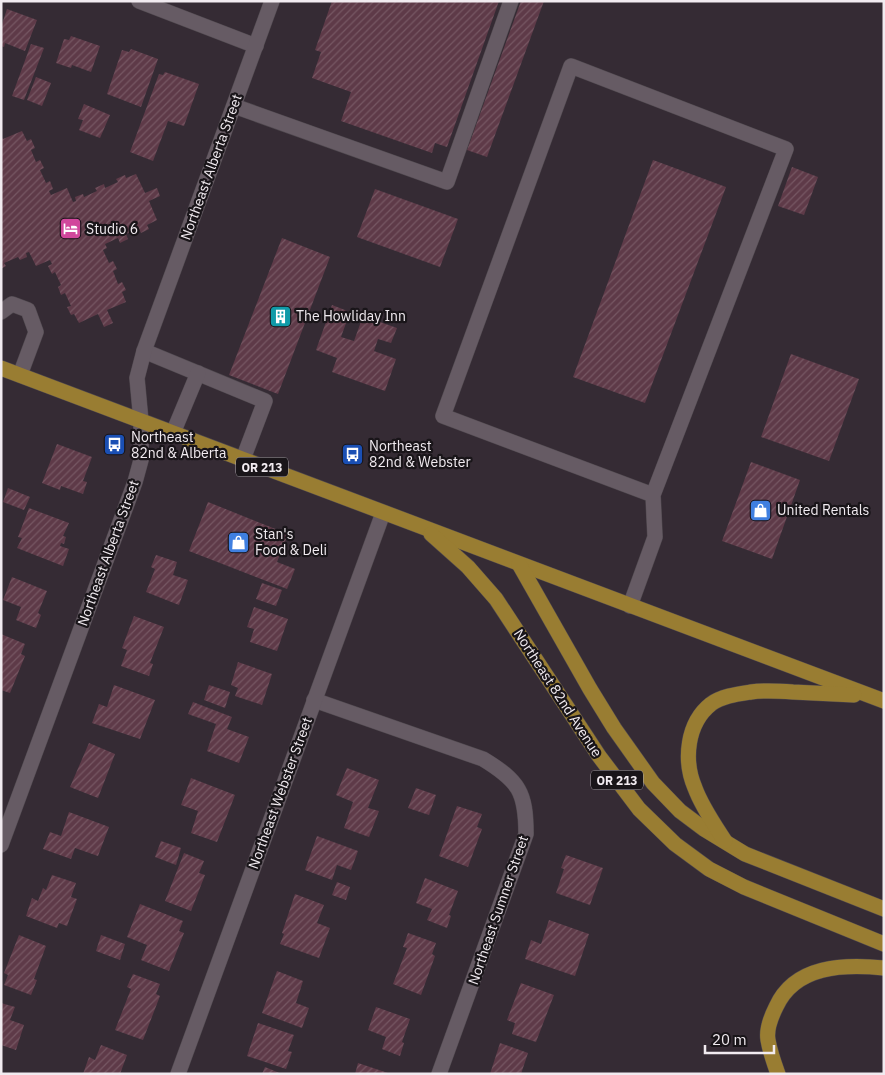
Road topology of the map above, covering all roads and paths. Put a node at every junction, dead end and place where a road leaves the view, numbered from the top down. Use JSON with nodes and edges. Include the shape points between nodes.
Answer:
{"nodes":[{"id":1,"x":139,"y":1,"type":"edge"},
{"id":2,"x":272,"y":1,"type":"edge"},
{"id":3,"x":512,"y":1,"type":"edge"},
{"id":4,"x":256,"y":46,"type":"junction"},
{"id":5,"x":234,"y":106,"type":"junction"},
{"id":6,"x":1,"y":312,"type":"edge"},
{"id":7,"x":144,"y":350,"type":"junction"},
{"id":8,"x":1,"y":368,"type":"edge"},
{"id":9,"x":198,"y":373,"type":"junction"},
{"id":10,"x":20,"y":375,"type":"junction"},
{"id":11,"x":141,"y":421,"type":"junction"},
{"id":12,"x":174,"y":433,"type":"junction"},
{"id":13,"x":243,"y":459,"type":"junction"},
{"id":14,"x":653,"y":495,"type":"junction"},
{"id":15,"x":383,"y":512,"type":"junction"},
{"id":16,"x":424,"y":528,"type":"junction"},
{"id":17,"x":519,"y":564,"type":"junction"},
{"id":18,"x":630,"y":606,"type":"junction"},
{"id":19,"x":877,"y":699,"type":"edge"},
{"id":20,"x":314,"y":700,"type":"junction"},
{"id":21,"x":727,"y":844,"type":"junction"},
{"id":22,"x":1,"y":846,"type":"edge"},
{"id":23,"x":884,"y":909,"type":"edge"},
{"id":24,"x":884,"y":944,"type":"edge"},
{"id":25,"x":884,"y":968,"type":"edge"},
{"id":26,"x":178,"y":1074,"type":"edge"},
{"id":27,"x":439,"y":1074,"type":"edge"},
{"id":28,"x":778,"y":1074,"type":"edge"}],
"edges":[{"from":1,"to":4,"type":"street"},
{"from":2,"to":4,"type":"street","name":"Northeast Alberta Street"},
{"from":3,"to":5,"type":"street","via":[[447,182]]},
{"from":4,"to":5,"type":"street","name":"Northeast Alberta Street"},
{"from":5,"to":7,"type":"street","name":"Northeast Alberta Street"},
{"from":6,"to":10,"type":"street","via":[[12,304],[28,310],[36,332]]},
{"from":7,"to":9,"type":"street"},
{"from":7,"to":11,"type":"street","name":"Northeast Alberta Street","via":[[137,378]]},
{"from":8,"to":10,"type":"main road","name":"Northeast 82nd Avenue","number":"OR 213"},
{"from":9,"to":12,"type":"street"},
{"from":9,"to":13,"type":"street","via":[[265,401]]},
{"from":10,"to":11,"type":"main road","name":"Northeast 82nd Avenue","number":"OR 213"},
{"from":11,"to":12,"type":"main road","name":"Northeast 82nd Avenue","number":"OR 213"},
{"from":11,"to":22,"type":"street","name":"Northeast Alberta Street","via":[[141,460],[135,482]]},
{"from":12,"to":13,"type":"main road","name":"Northeast 82nd Avenue","number":"OR 213"},
{"from":13,"to":15,"type":"main road","name":"Northeast 82nd Avenue","number":"OR 213"},
{"from":14,"to":14,"type":"street","via":[[786,149],[571,66],[442,416]]},
{"from":14,"to":18,"type":"street","via":[[655,537]]},
{"from":15,"to":16,"type":"main road","name":"Northeast 82nd Avenue","number":"OR 213"},
{"from":15,"to":20,"type":"street","name":"Northeast Webster Street"},
{"from":16,"to":17,"type":"main road","name":"Northeast 82nd Avenue","number":"OR 213"},
{"from":16,"to":24,"type":"main road","name":"Northeast 82nd Avenue","number":"OR 213","via":[[468,567],[496,599],[599,756],[639,809],[674,844],[709,869],[744,887]]},
{"from":17,"to":18,"type":"main road","name":"Northeast 82nd Avenue"},
{"from":17,"to":21,"type":"main road","name":"Northeast 82nd Avenue","number":"OR 213","via":[[590,689],[653,782],[680,811]]},
{"from":18,"to":19,"type":"main road","name":"Northeast 82nd Avenue"},
{"from":19,"to":21,"type":"main road","via":[[752,691],[727,696],[701,714],[690,740],[690,773],[698,795]]},
{"from":20,"to":26,"type":"street","name":"Northeast Webster Street"},
{"from":20,"to":27,"type":"street","name":"Northeast Sumner Street","via":[[483,759],[512,779],[521,795],[526,810],[526,834]]},
{"from":21,"to":23,"type":"main road","name":"Northeast 82nd Avenue","number":"OR 213","via":[[787,872]]},
{"from":25,"to":28,"type":"main road","via":[[839,966],[824,969],[790,987],[778,1002],[768,1038]]}]}
